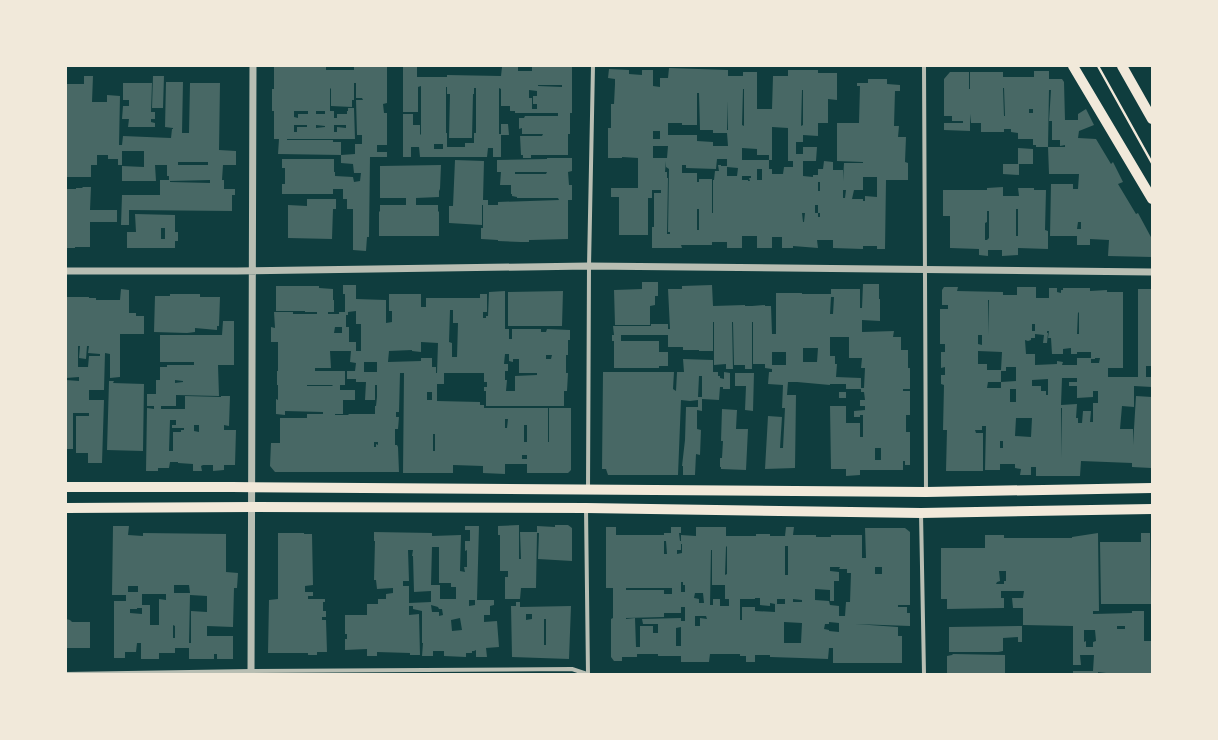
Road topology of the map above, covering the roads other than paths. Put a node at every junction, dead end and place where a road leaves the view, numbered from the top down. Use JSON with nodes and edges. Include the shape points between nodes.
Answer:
{"nodes":[{"id":1,"x":253,"y":66,"type":"edge"},
{"id":2,"x":593,"y":66,"type":"edge"},
{"id":3,"x":924,"y":66,"type":"edge"},
{"id":4,"x":1073,"y":66,"type":"edge"},
{"id":5,"x":1122,"y":66,"type":"edge"},
{"id":6,"x":1152,"y":119,"type":"edge"},
{"id":7,"x":1152,"y":199,"type":"edge"},
{"id":8,"x":589,"y":266,"type":"junction"},
{"id":9,"x":926,"y":269,"type":"junction"},
{"id":10,"x":66,"y":271,"type":"edge"},
{"id":11,"x":252,"y":271,"type":"junction"},
{"id":12,"x":1152,"y":272,"type":"edge"},
{"id":13,"x":66,"y":487,"type":"edge"},
{"id":14,"x":252,"y":488,"type":"junction"},
{"id":15,"x":1152,"y":488,"type":"edge"},
{"id":16,"x":588,"y":489,"type":"junction"},
{"id":17,"x":926,"y":492,"type":"junction"},
{"id":18,"x":252,"y":507,"type":"junction"},
{"id":19,"x":66,"y":508,"type":"edge"},
{"id":20,"x":586,"y":508,"type":"junction"},
{"id":21,"x":1152,"y":509,"type":"edge"},
{"id":22,"x":921,"y":513,"type":"junction"},
{"id":23,"x":250,"y":672,"type":"edge"},
{"id":24,"x":66,"y":674,"type":"edge"},
{"id":25,"x":587,"y":674,"type":"edge"},
{"id":26,"x":924,"y":674,"type":"edge"}],
"edges":[{"from":1,"to":11,"type":"street"},
{"from":2,"to":8,"type":"street"},
{"from":3,"to":9,"type":"street"},
{"from":4,"to":7,"type":"main road"},
{"from":5,"to":6,"type":"main road"},
{"from":8,"to":9,"type":"street"},
{"from":8,"to":11,"type":"street"},
{"from":8,"to":16,"type":"street"},
{"from":9,"to":12,"type":"street"},
{"from":9,"to":17,"type":"street"},
{"from":10,"to":11,"type":"street"},
{"from":11,"to":14,"type":"street"},
{"from":13,"to":14,"type":"main road"},
{"from":14,"to":16,"type":"main road"},
{"from":14,"to":18,"type":"street"},
{"from":15,"to":17,"type":"main road"},
{"from":16,"to":17,"type":"main road"},
{"from":18,"to":19,"type":"main road"},
{"from":18,"to":20,"type":"main road"},
{"from":18,"to":23,"type":"street"},
{"from":20,"to":22,"type":"main road"},
{"from":20,"to":25,"type":"street"},
{"from":21,"to":22,"type":"main road"},
{"from":22,"to":26,"type":"street"},
{"from":23,"to":24,"type":"street"},
{"from":23,"to":25,"type":"street","via":[[572,669]]}]}
